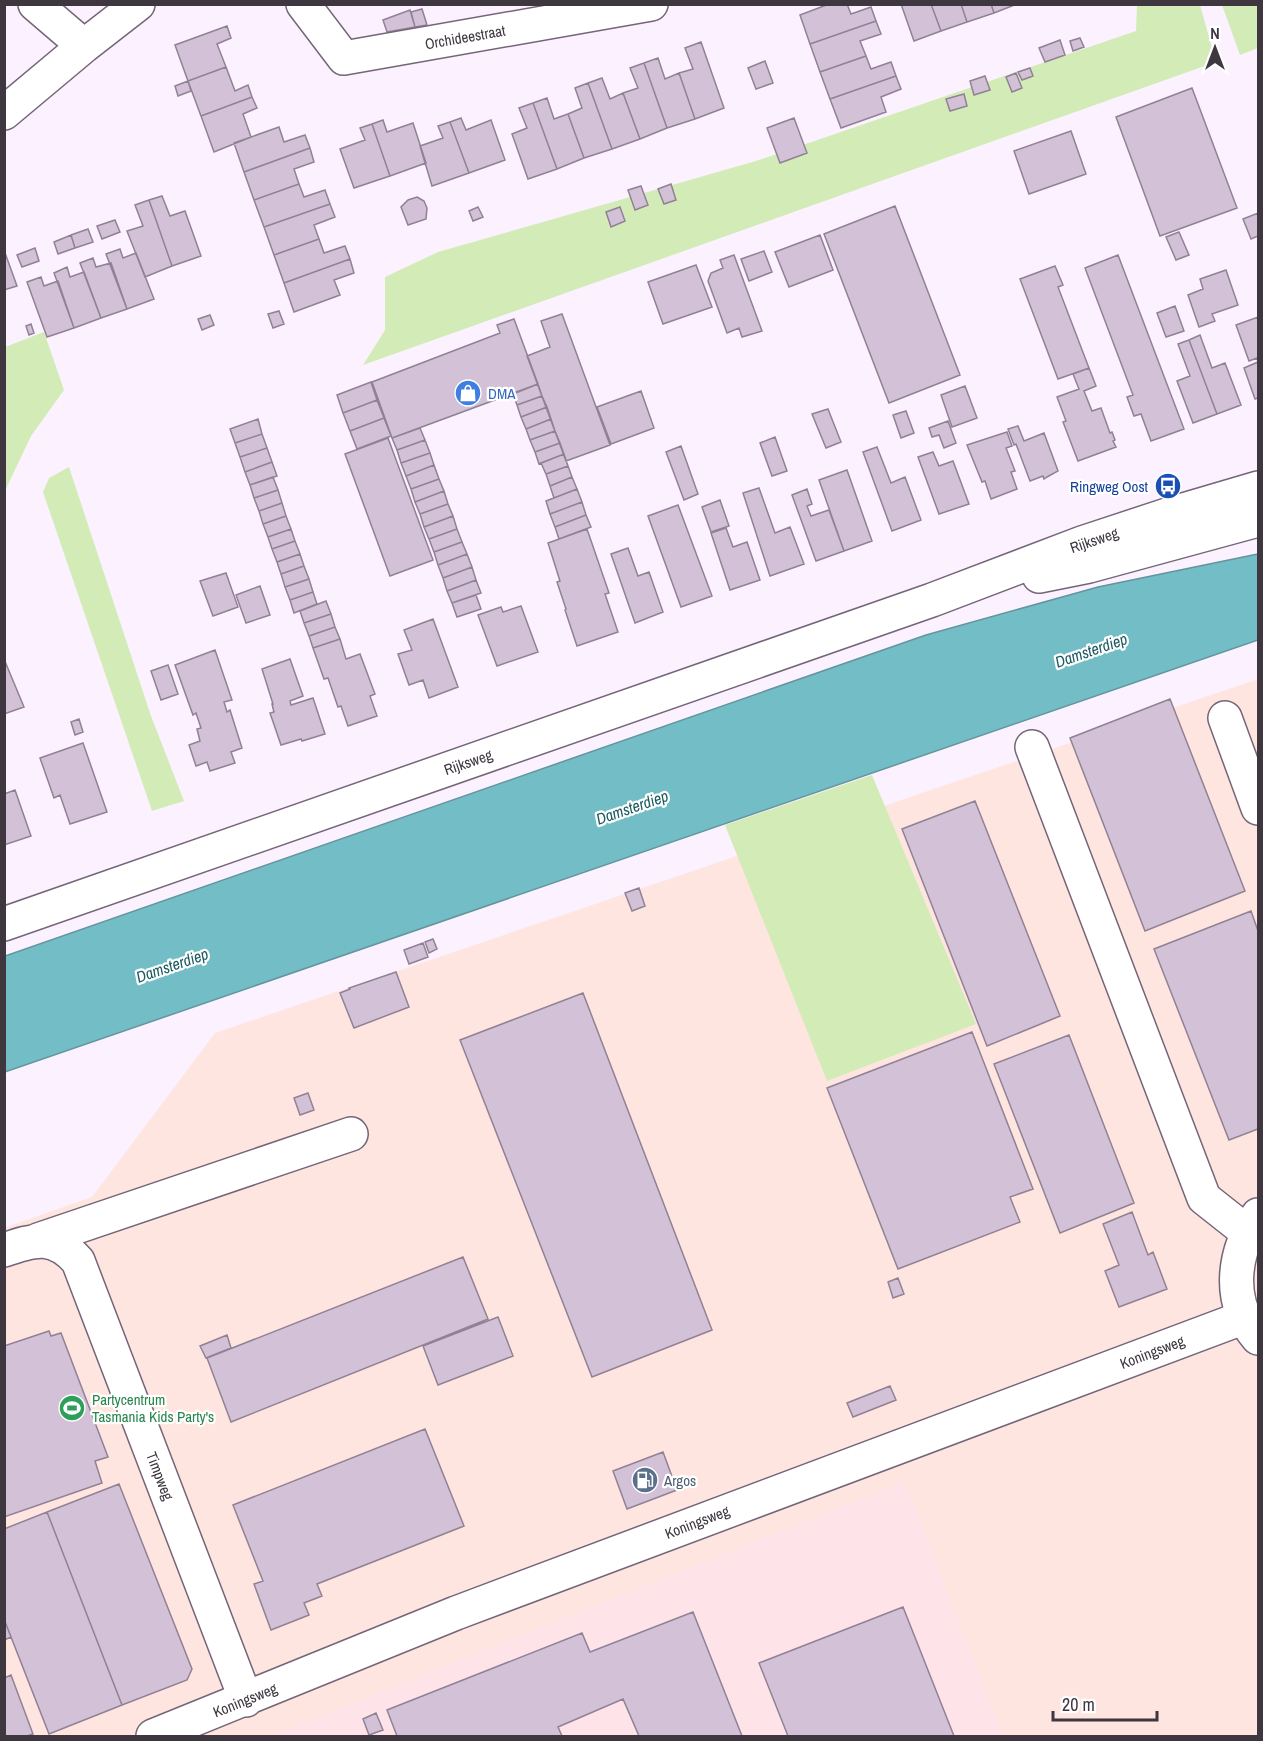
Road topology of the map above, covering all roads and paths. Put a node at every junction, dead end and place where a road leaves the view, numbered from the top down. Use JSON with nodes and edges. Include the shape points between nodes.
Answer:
{"nodes":[{"id":1,"x":35,"y":4,"type":"edge"},
{"id":2,"x":138,"y":4,"type":"edge"},
{"id":3,"x":303,"y":4,"type":"edge"},
{"id":4,"x":651,"y":4,"type":"edge"},
{"id":5,"x":84,"y":46,"type":"junction"},
{"id":6,"x":4,"y":113,"type":"edge"},
{"id":7,"x":1258,"y":488,"type":"edge"},
{"id":8,"x":1258,"y":520,"type":"edge"},
{"id":9,"x":932,"y":600,"type":"junction"},
{"id":10,"x":1225,"y":718,"type":"dead end"},
{"id":11,"x":1032,"y":747,"type":"dead end"},
{"id":12,"x":1258,"y":808,"type":"edge"},
{"id":13,"x":4,"y":924,"type":"edge"},
{"id":14,"x":351,"y":1134,"type":"dead end"},
{"id":15,"x":1253,"y":1224,"type":"edge"},
{"id":16,"x":38,"y":1240,"type":"junction"},
{"id":17,"x":4,"y":1250,"type":"edge"},
{"id":18,"x":1252,"y":1328,"type":"edge"},
{"id":19,"x":246,"y":1700,"type":"junction"},
{"id":20,"x":153,"y":1737,"type":"edge"}],
"edges":[{"from":1,"to":5,"type":"street"},
{"from":2,"to":5,"type":"street"},
{"from":3,"to":4,"type":"street","name":"Orchideestraat","via":[[344,58]]},
{"from":5,"to":6,"type":"street"},
{"from":7,"to":9,"type":"street","name":"Rijksweg","via":[[1082,543]]},
{"from":8,"to":9,"type":"street","name":"Rijksweg","via":[[1089,566]]},
{"from":9,"to":13,"type":"street","name":"Rijksweg"},
{"from":10,"to":12,"type":"street"},
{"from":11,"to":15,"type":"street","via":[[1204,1198]]},
{"from":14,"to":16,"type":"street"},
{"from":15,"to":18,"type":"street","via":[[1239,1252],[1236,1274],[1238,1296]]},
{"from":16,"to":17,"type":"street"},
{"from":16,"to":19,"type":"street","name":"Timpweg","via":[[61,1245],[78,1261]]},
{"from":18,"to":19,"type":"street","name":"Koningsweg","via":[[456,1613]]},
{"from":19,"to":20,"type":"street","name":"Koningsweg"}]}
